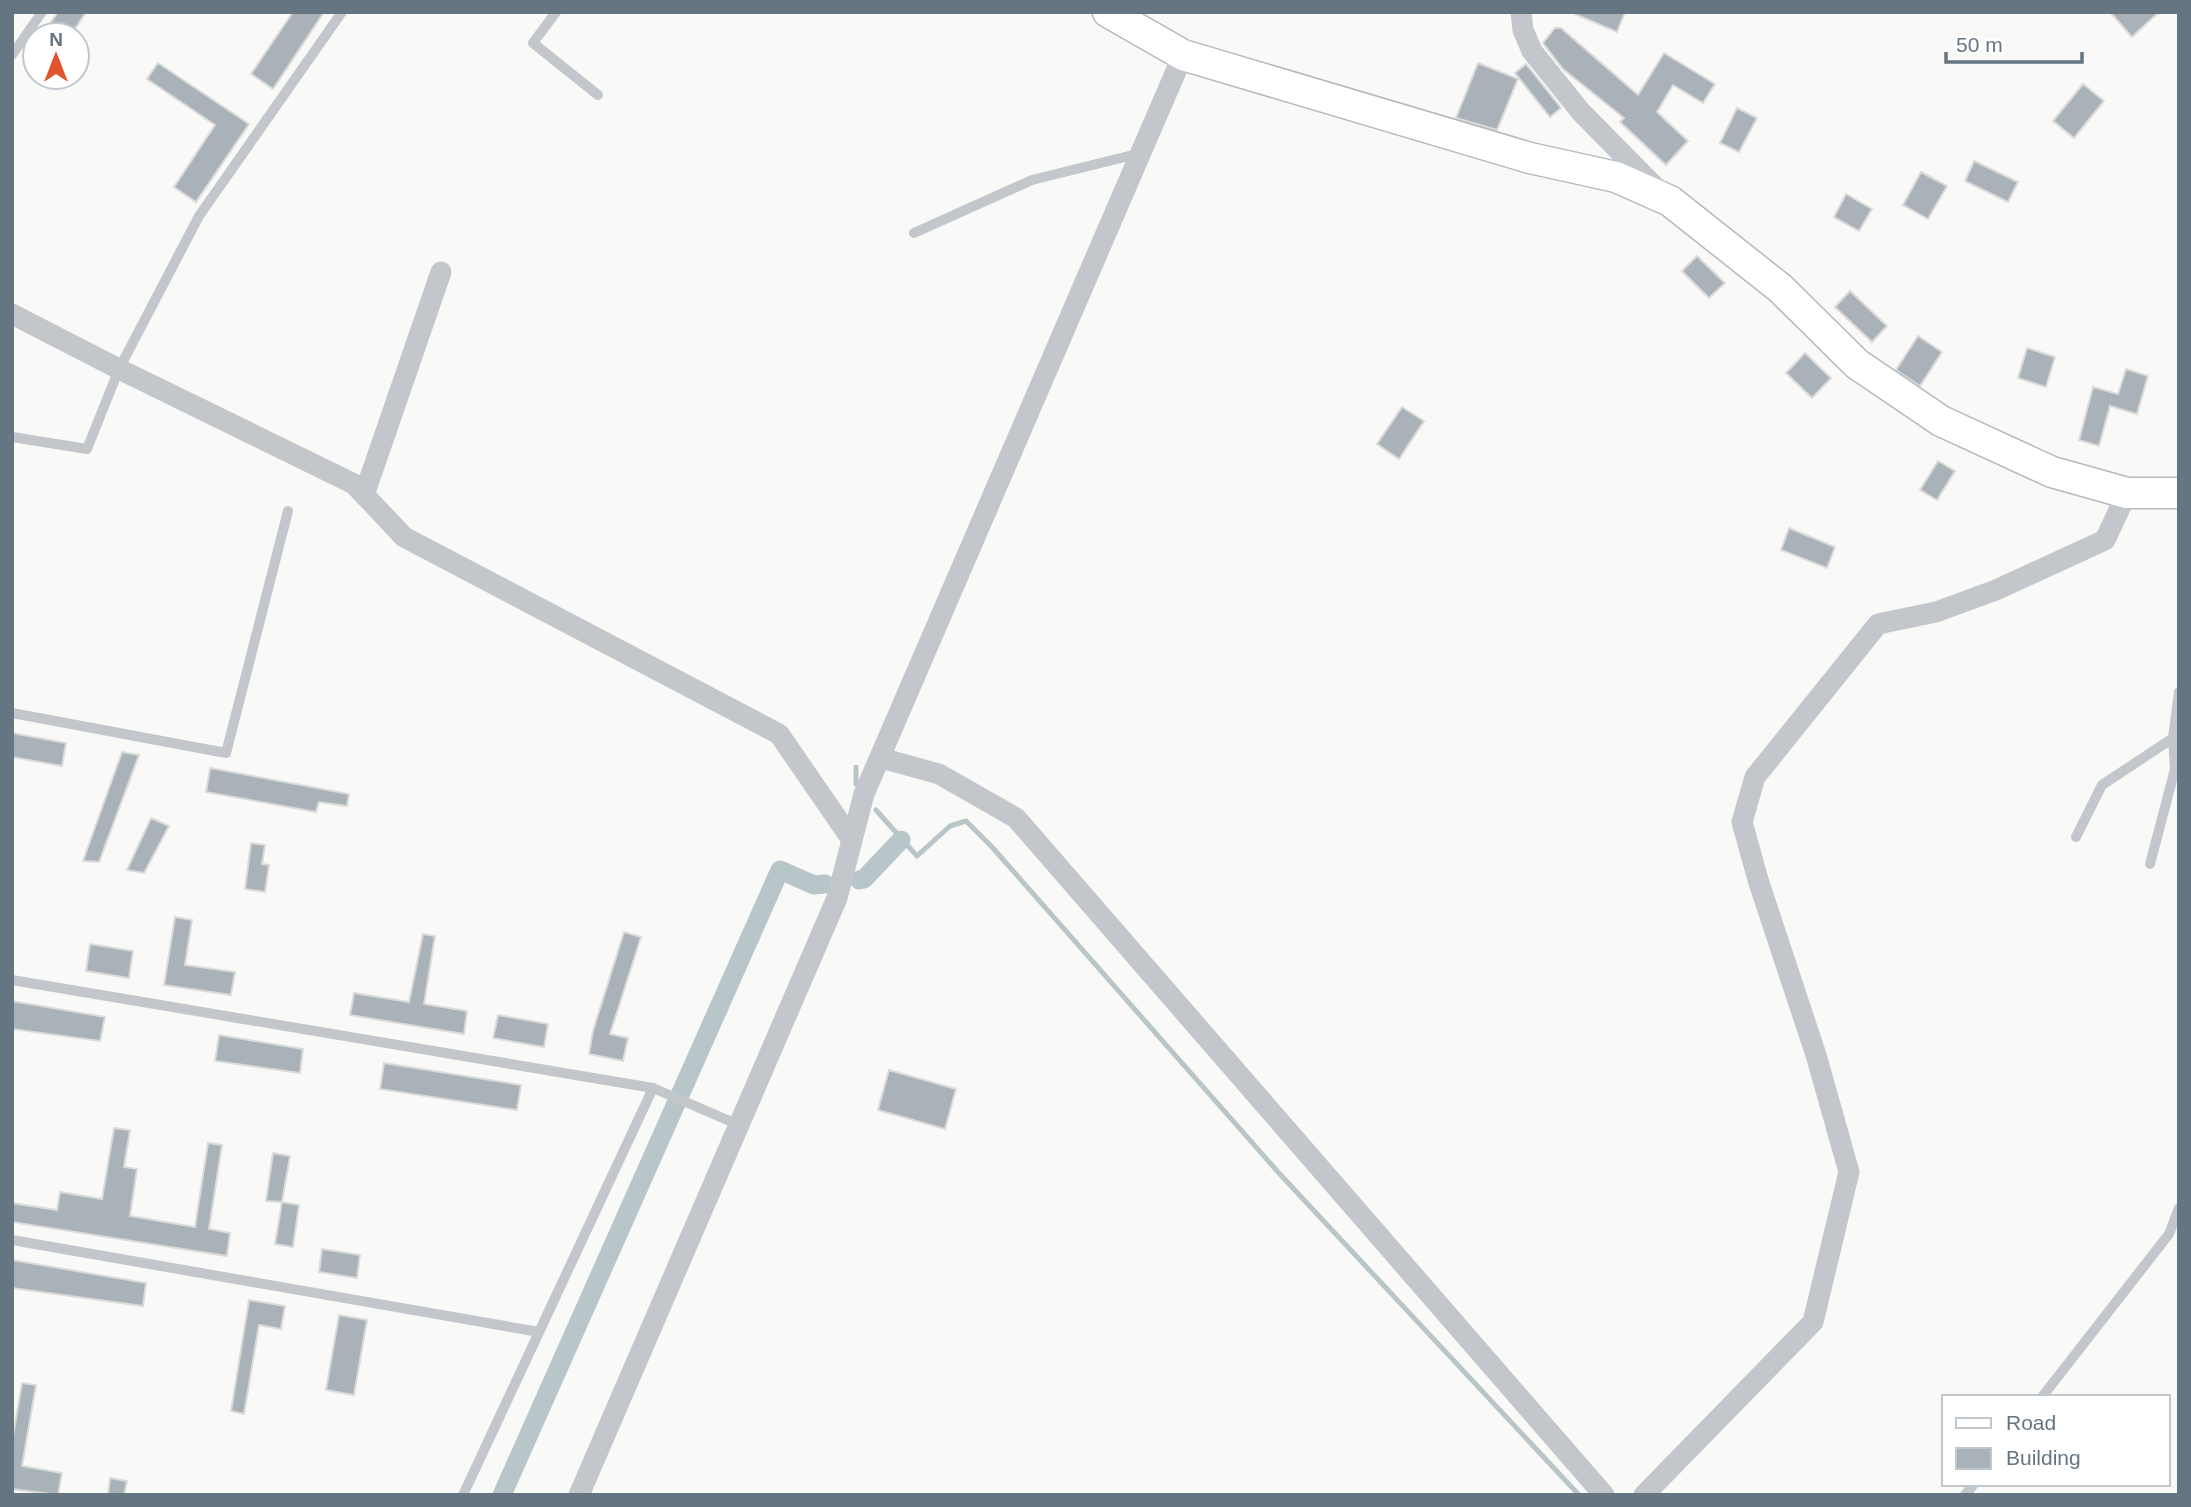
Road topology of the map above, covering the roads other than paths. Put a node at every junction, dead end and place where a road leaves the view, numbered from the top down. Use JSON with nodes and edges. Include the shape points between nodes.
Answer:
{"nodes":[{"id":1,"x":42,"y":12,"type":"edge"},
{"id":2,"x":342,"y":12,"type":"edge"},
{"id":3,"x":556,"y":12,"type":"edge"},
{"id":4,"x":1108,"y":12,"type":"edge"},
{"id":5,"x":1521,"y":12,"type":"edge"},
{"id":6,"x":12,"y":55,"type":"edge"},
{"id":7,"x":1183,"y":55,"type":"junction"},
{"id":8,"x":598,"y":95,"type":"dead end"},
{"id":9,"x":1141,"y":153,"type":"junction"},
{"id":10,"x":1670,"y":201,"type":"junction"},
{"id":11,"x":914,"y":233,"type":"dead end"},
{"id":12,"x":441,"y":272,"type":"dead end"},
{"id":13,"x":12,"y":314,"type":"edge"},
{"id":14,"x":119,"y":369,"type":"junction"},
{"id":15,"x":12,"y":437,"type":"edge"},
{"id":16,"x":2179,"y":492,"type":"edge"},
{"id":17,"x":2127,"y":493,"type":"junction"},
{"id":18,"x":364,"y":495,"type":"junction"},
{"id":19,"x":288,"y":511,"type":"dead end"},
{"id":20,"x":2179,"y":692,"type":"edge"},
{"id":21,"x":12,"y":713,"type":"edge"},
{"id":22,"x":2173,"y":738,"type":"junction"},
{"id":23,"x":881,"y":758,"type":"junction"},
{"id":24,"x":2076,"y":837,"type":"dead end"},
{"id":25,"x":852,"y":840,"type":"junction"},
{"id":26,"x":2150,"y":864,"type":"dead end"},
{"id":27,"x":12,"y":980,"type":"edge"},
{"id":28,"x":653,"y":1088,"type":"junction"},
{"id":29,"x":739,"y":1125,"type":"junction"},
{"id":30,"x":2179,"y":1208,"type":"edge"},
{"id":31,"x":12,"y":1240,"type":"edge"},
{"id":32,"x":539,"y":1332,"type":"junction"},
{"id":33,"x":2044,"y":1395,"type":"edge"},
{"id":34,"x":463,"y":1495,"type":"edge"},
{"id":35,"x":579,"y":1495,"type":"edge"},
{"id":36,"x":1604,"y":1495,"type":"edge"},
{"id":37,"x":1644,"y":1495,"type":"edge"}],
"edges":[{"from":1,"to":6,"type":"lane"},
{"from":2,"to":14,"type":"lane","via":[[199,216]]},
{"from":3,"to":8,"type":"lane","via":[[533,43]]},
{"from":4,"to":7,"type":"street"},
{"from":5,"to":10,"type":"street","via":[[1532,51],[1573,102]]},
{"from":7,"to":9,"type":"street"},
{"from":7,"to":10,"type":"street","via":[[1530,158],[1616,177]]},
{"from":9,"to":11,"type":"lane","via":[[1032,180]]},
{"from":9,"to":23,"type":"street"},
{"from":10,"to":17,"type":"street","via":[[1780,288],[1857,364],[1941,422],[2052,472]]},
{"from":12,"to":18,"type":"street"},
{"from":13,"to":14,"type":"street"},
{"from":14,"to":15,"type":"lane","via":[[88,449]]},
{"from":14,"to":18,"type":"street","via":[[354,484]]},
{"from":16,"to":17,"type":"street"},
{"from":17,"to":37,"type":"street","via":[[2105,540],[1996,590],[1936,612],[1878,624],[1755,777],[1742,822],[1849,1172],[1813,1322]]},
{"from":18,"to":25,"type":"street","via":[[404,537],[779,734]]},
{"from":19,"to":21,"type":"lane","via":[[226,753]]},
{"from":20,"to":22,"type":"lane"},
{"from":22,"to":24,"type":"lane","via":[[2102,785]]},
{"from":22,"to":26,"type":"lane","via":[[2175,769]]},
{"from":23,"to":25,"type":"street","via":[[864,794]]},
{"from":23,"to":36,"type":"street","via":[[939,774],[1016,818]]},
{"from":25,"to":29,"type":"street","via":[[837,898]]},
{"from":27,"to":28,"type":"lane"},
{"from":28,"to":29,"type":"lane"},
{"from":28,"to":32,"type":"lane"},
{"from":29,"to":35,"type":"street"},
{"from":30,"to":33,"type":"lane","via":[[2169,1234]]},
{"from":31,"to":32,"type":"lane"},
{"from":32,"to":34,"type":"lane"}]}
